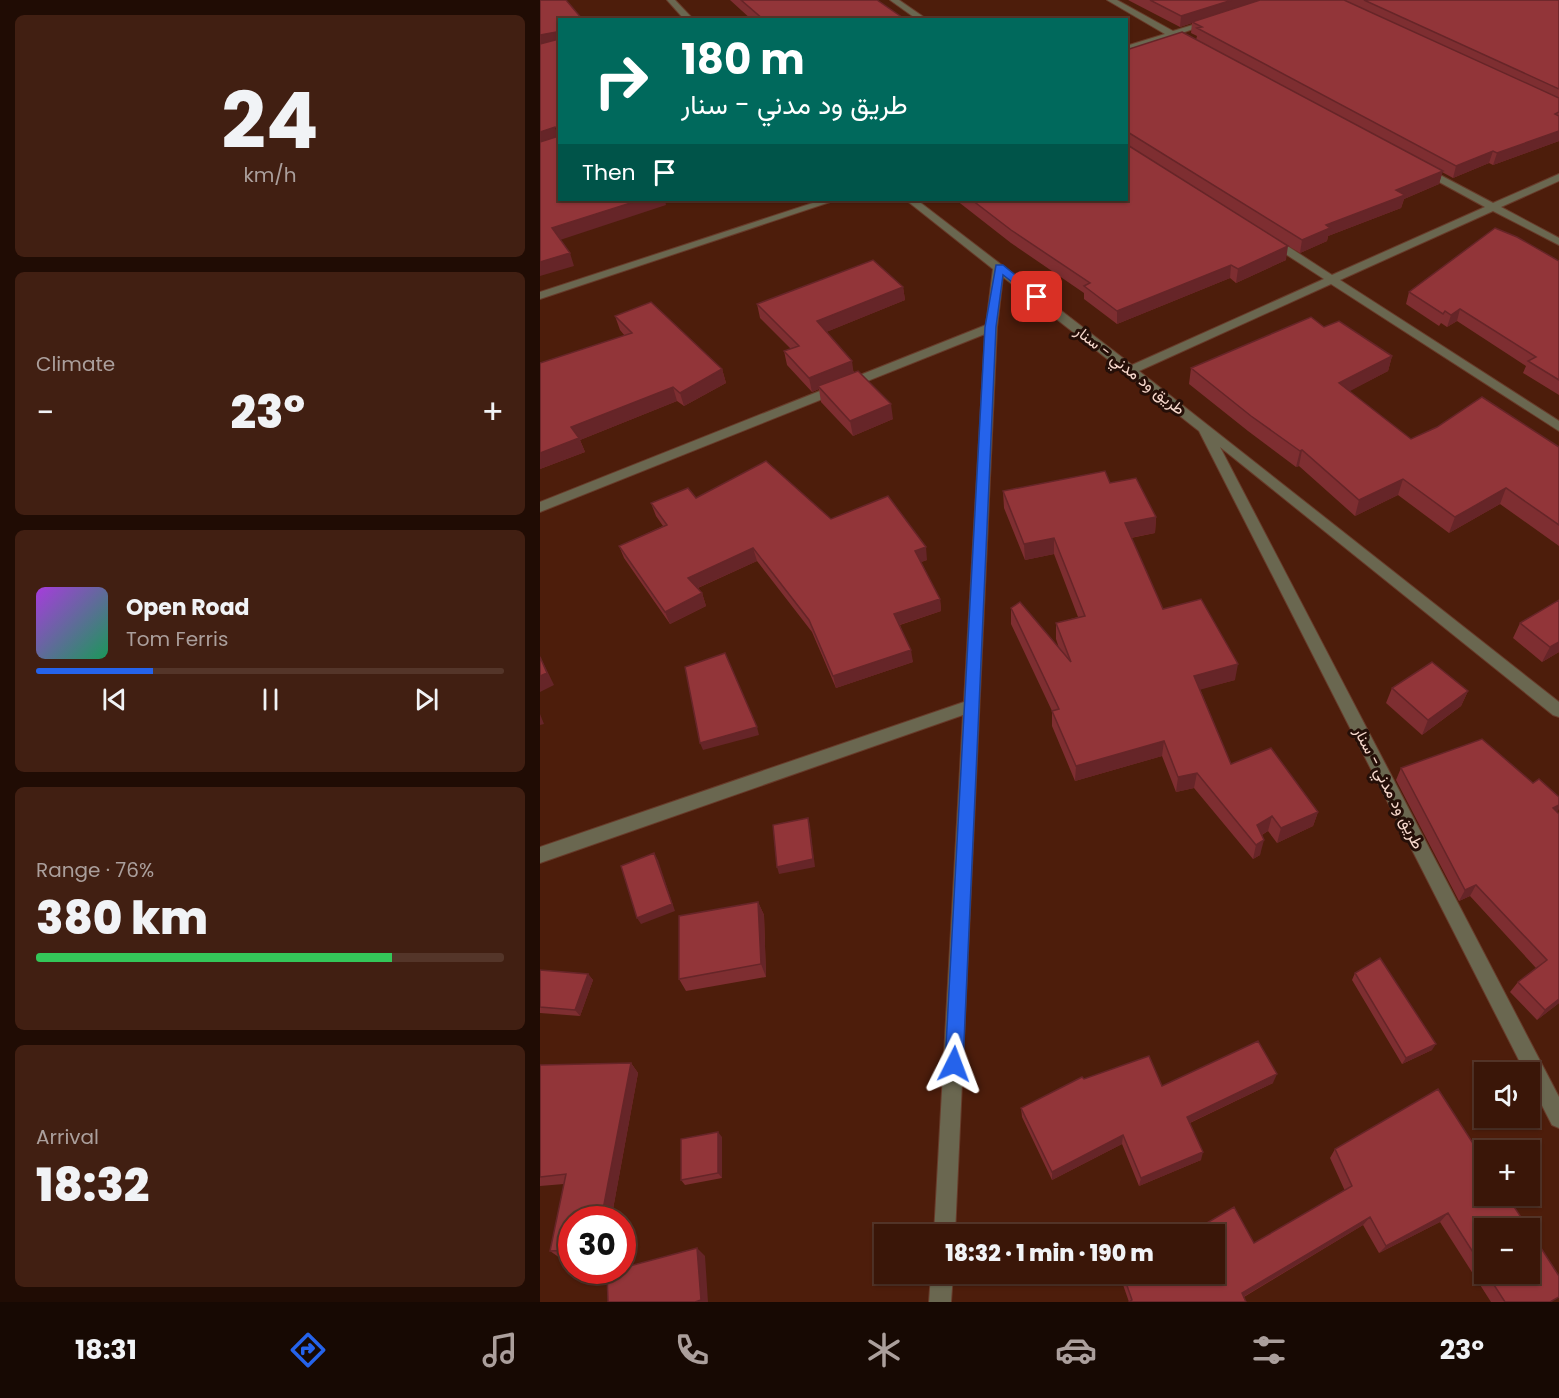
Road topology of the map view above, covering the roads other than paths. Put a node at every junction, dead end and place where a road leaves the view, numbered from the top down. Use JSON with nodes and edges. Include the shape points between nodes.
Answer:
{"nodes":[{"id":1,"x":671,"y":0,"type":"edge"},
{"id":2,"x":894,"y":0,"type":"edge"},
{"id":3,"x":1111,"y":0,"type":"edge"},
{"id":4,"x":685,"y":18,"type":"edge"},
{"id":5,"x":921,"y":18,"type":"edge"},
{"id":6,"x":1214,"y":21,"type":"edge"},
{"id":7,"x":1172,"y":34,"type":"junction"},
{"id":8,"x":1128,"y":48,"type":"edge"},
{"id":9,"x":1202,"y":50,"type":"edge"},
{"id":10,"x":1412,"y":163,"type":"edge"},
{"id":11,"x":1559,"y":177,"type":"edge"},
{"id":12,"x":828,"y":201,"type":"edge"},
{"id":13,"x":912,"y":201,"type":"edge"},
{"id":14,"x":1491,"y":206,"type":"junction"},
{"id":15,"x":1263,"y":235,"type":"edge"},
{"id":16,"x":1559,"y":242,"type":"edge"},
{"id":17,"x":999,"y":267,"type":"junction"},
{"id":18,"x":1332,"y":278,"type":"junction"},
{"id":19,"x":540,"y":296,"type":"edge"},
{"id":20,"x":991,"y":327,"type":"junction"},
{"id":21,"x":1131,"y":370,"type":"junction"},
{"id":22,"x":1202,"y":426,"type":"junction"},
{"id":23,"x":1559,"y":427,"type":"edge"},
{"id":24,"x":540,"y":507,"type":"edge"},
{"id":25,"x":970,"y":706,"type":"junction"},
{"id":26,"x":1559,"y":711,"type":"edge"},
{"id":27,"x":540,"y":855,"type":"edge"},
{"id":28,"x":1559,"y":1118,"type":"edge"},
{"id":29,"x":944,"y":1224,"type":"edge"},
{"id":30,"x":941,"y":1284,"type":"edge"},
{"id":31,"x":940,"y":1302,"type":"edge"}],
"edges":[{"from":1,"to":4,"type":"street"},
{"from":2,"to":5,"type":"street"},
{"from":3,"to":7,"type":"street"},
{"from":6,"to":7,"type":"street"},
{"from":7,"to":8,"type":"street"},
{"from":7,"to":9,"type":"street"},
{"from":10,"to":14,"type":"street"},
{"from":11,"to":14,"type":"street"},
{"from":12,"to":19,"type":"street"},
{"from":13,"to":17,"type":"street","name":"طريق ود مدني - سنار"},
{"from":14,"to":16,"type":"street"},
{"from":14,"to":18,"type":"street"},
{"from":15,"to":18,"type":"street"},
{"from":17,"to":20,"type":"street"},
{"from":17,"to":21,"type":"street","name":"طريق ود مدني - سنار"},
{"from":18,"to":21,"type":"street"},
{"from":18,"to":23,"type":"street"},
{"from":20,"to":24,"type":"street"},
{"from":20,"to":25,"type":"street"},
{"from":21,"to":22,"type":"street","name":"طريق ود مدني - سنار"},
{"from":22,"to":26,"type":"street","name":"طريق ود مدني - سنار"},
{"from":22,"to":28,"type":"street","name":"طريق ود مدني - سنار"},
{"from":25,"to":27,"type":"street"},
{"from":25,"to":29,"type":"street"},
{"from":30,"to":31,"type":"street"}]}
